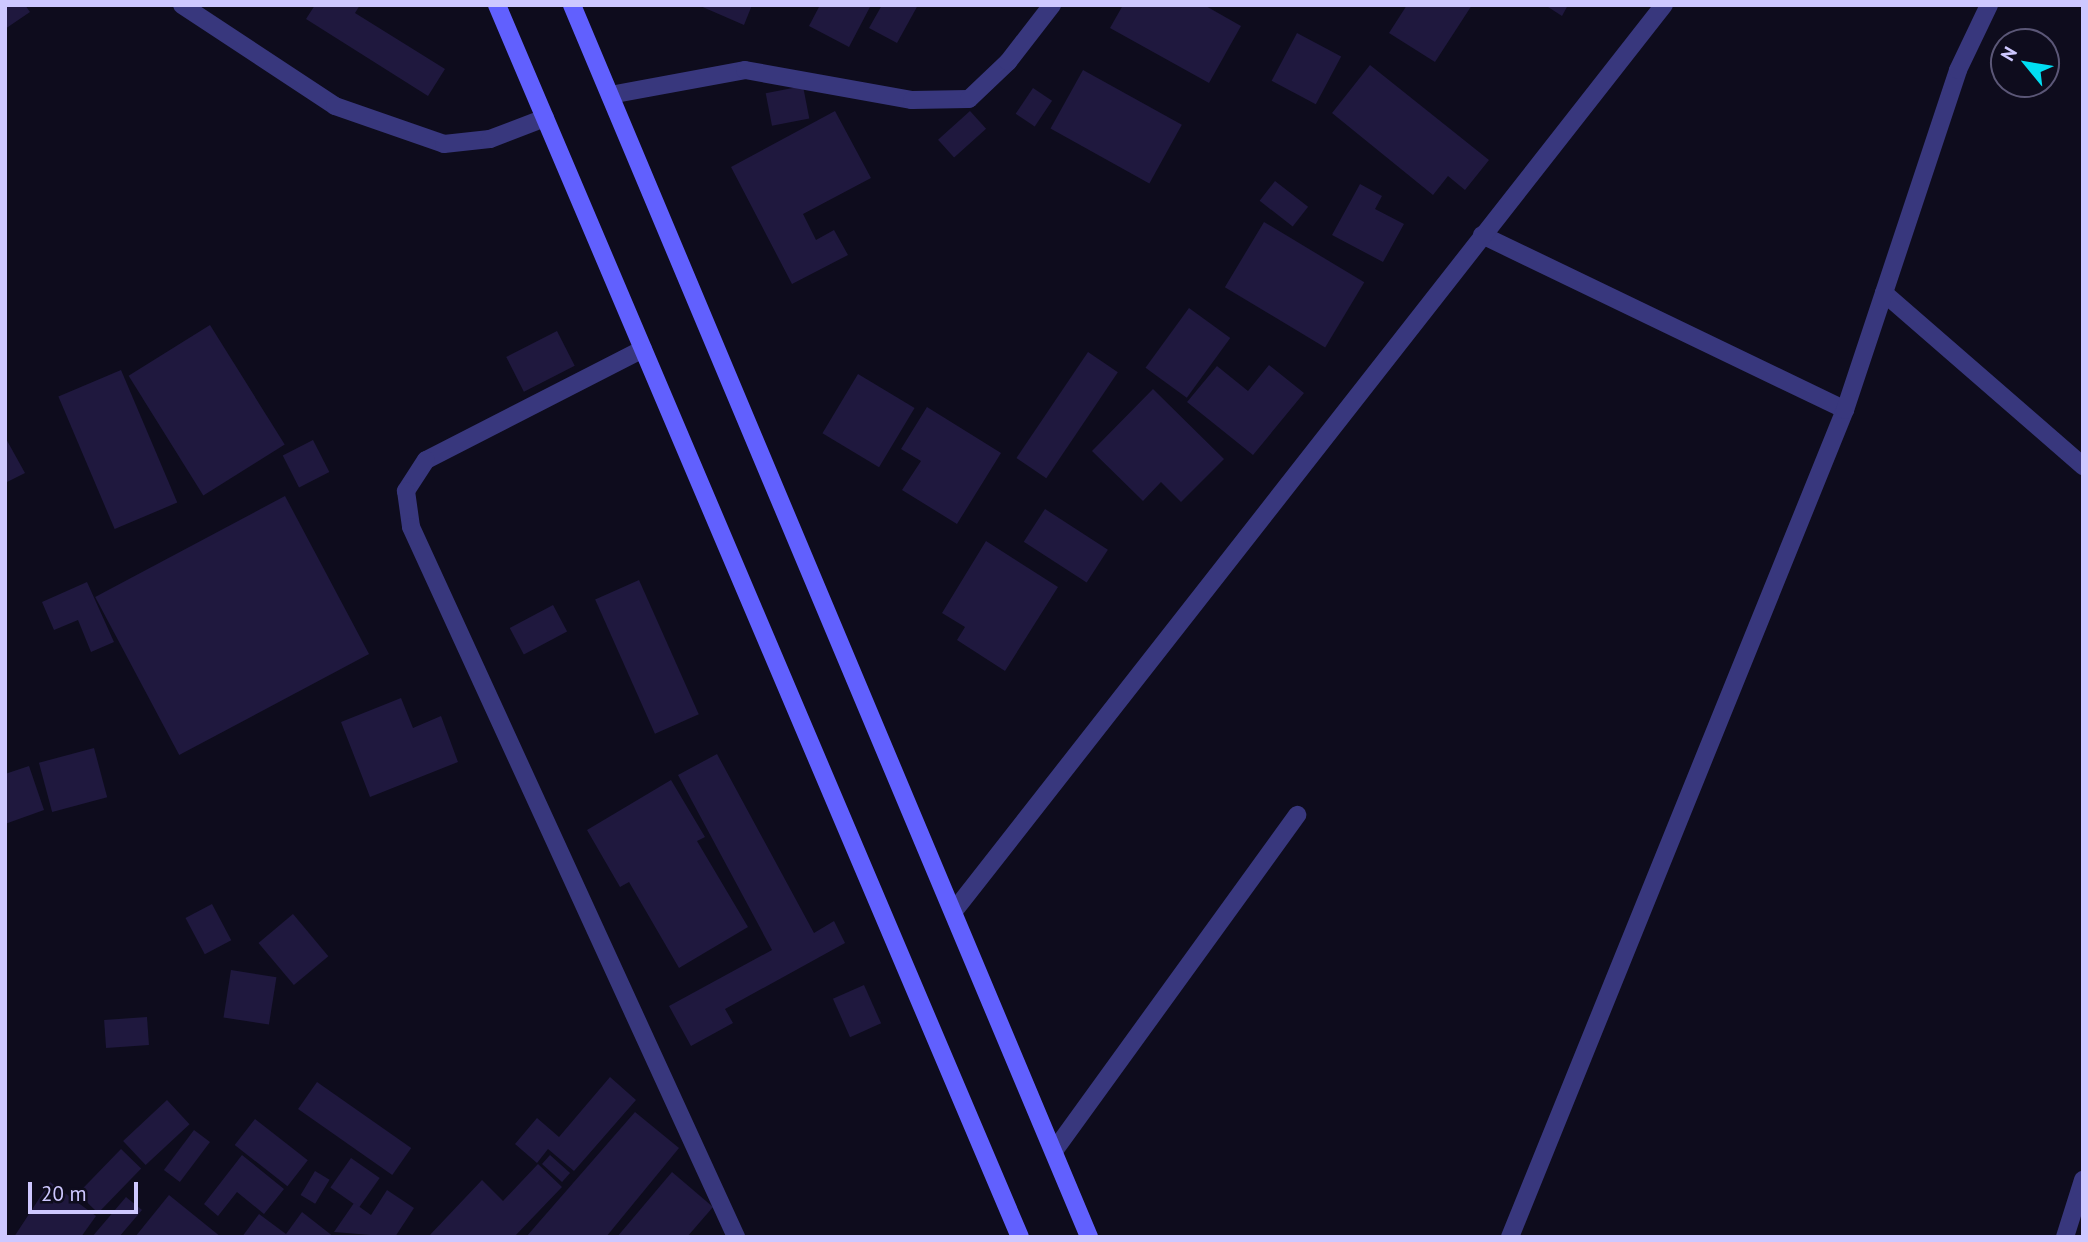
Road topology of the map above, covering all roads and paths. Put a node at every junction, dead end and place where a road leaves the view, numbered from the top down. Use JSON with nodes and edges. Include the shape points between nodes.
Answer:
{"nodes":[{"id":1,"x":182,"y":5,"type":"edge"},
{"id":2,"x":497,"y":5,"type":"edge"},
{"id":3,"x":572,"y":5,"type":"edge"},
{"id":4,"x":1052,"y":5,"type":"edge"},
{"id":5,"x":1664,"y":5,"type":"edge"},
{"id":6,"x":1989,"y":5,"type":"edge"},
{"id":7,"x":610,"y":95,"type":"junction"},
{"id":8,"x":545,"y":118,"type":"junction"},
{"id":9,"x":1482,"y":235,"type":"junction"},
{"id":10,"x":1884,"y":292,"type":"junction"},
{"id":11,"x":643,"y":349,"type":"junction"},
{"id":12,"x":1845,"y":410,"type":"junction"},
{"id":13,"x":2083,"y":466,"type":"edge"},
{"id":14,"x":1297,"y":815,"type":"dead end"},
{"id":15,"x":954,"y":911,"type":"junction"},
{"id":16,"x":1054,"y":1151,"type":"junction"},
{"id":17,"x":2083,"y":1180,"type":"edge"},
{"id":18,"x":736,"y":1237,"type":"edge"},
{"id":19,"x":1020,"y":1237,"type":"edge"},
{"id":20,"x":1089,"y":1237,"type":"edge"},
{"id":21,"x":1510,"y":1237,"type":"edge"},
{"id":22,"x":2065,"y":1237,"type":"edge"}],
"edges":[{"from":1,"to":8,"type":"street","via":[[335,106],[444,144],[490,139]]},
{"from":2,"to":8,"type":"main road"},
{"from":3,"to":7,"type":"main road"},
{"from":4,"to":7,"type":"street","via":[[1008,62],[969,99],[912,100],[745,70]]},
{"from":5,"to":9,"type":"street"},
{"from":6,"to":10,"type":"street","via":[[1958,69]]},
{"from":7,"to":15,"type":"main road"},
{"from":8,"to":11,"type":"main road"},
{"from":9,"to":12,"type":"street"},
{"from":9,"to":15,"type":"street"},
{"from":10,"to":12,"type":"street"},
{"from":10,"to":13,"type":"street"},
{"from":11,"to":18,"type":"street","via":[[426,460],[406,491],[411,527]]},
{"from":11,"to":19,"type":"main road"},
{"from":12,"to":21,"type":"street"},
{"from":14,"to":16,"type":"street"},
{"from":15,"to":16,"type":"main road"},
{"from":16,"to":20,"type":"main road"},
{"from":17,"to":22,"type":"street"}]}
